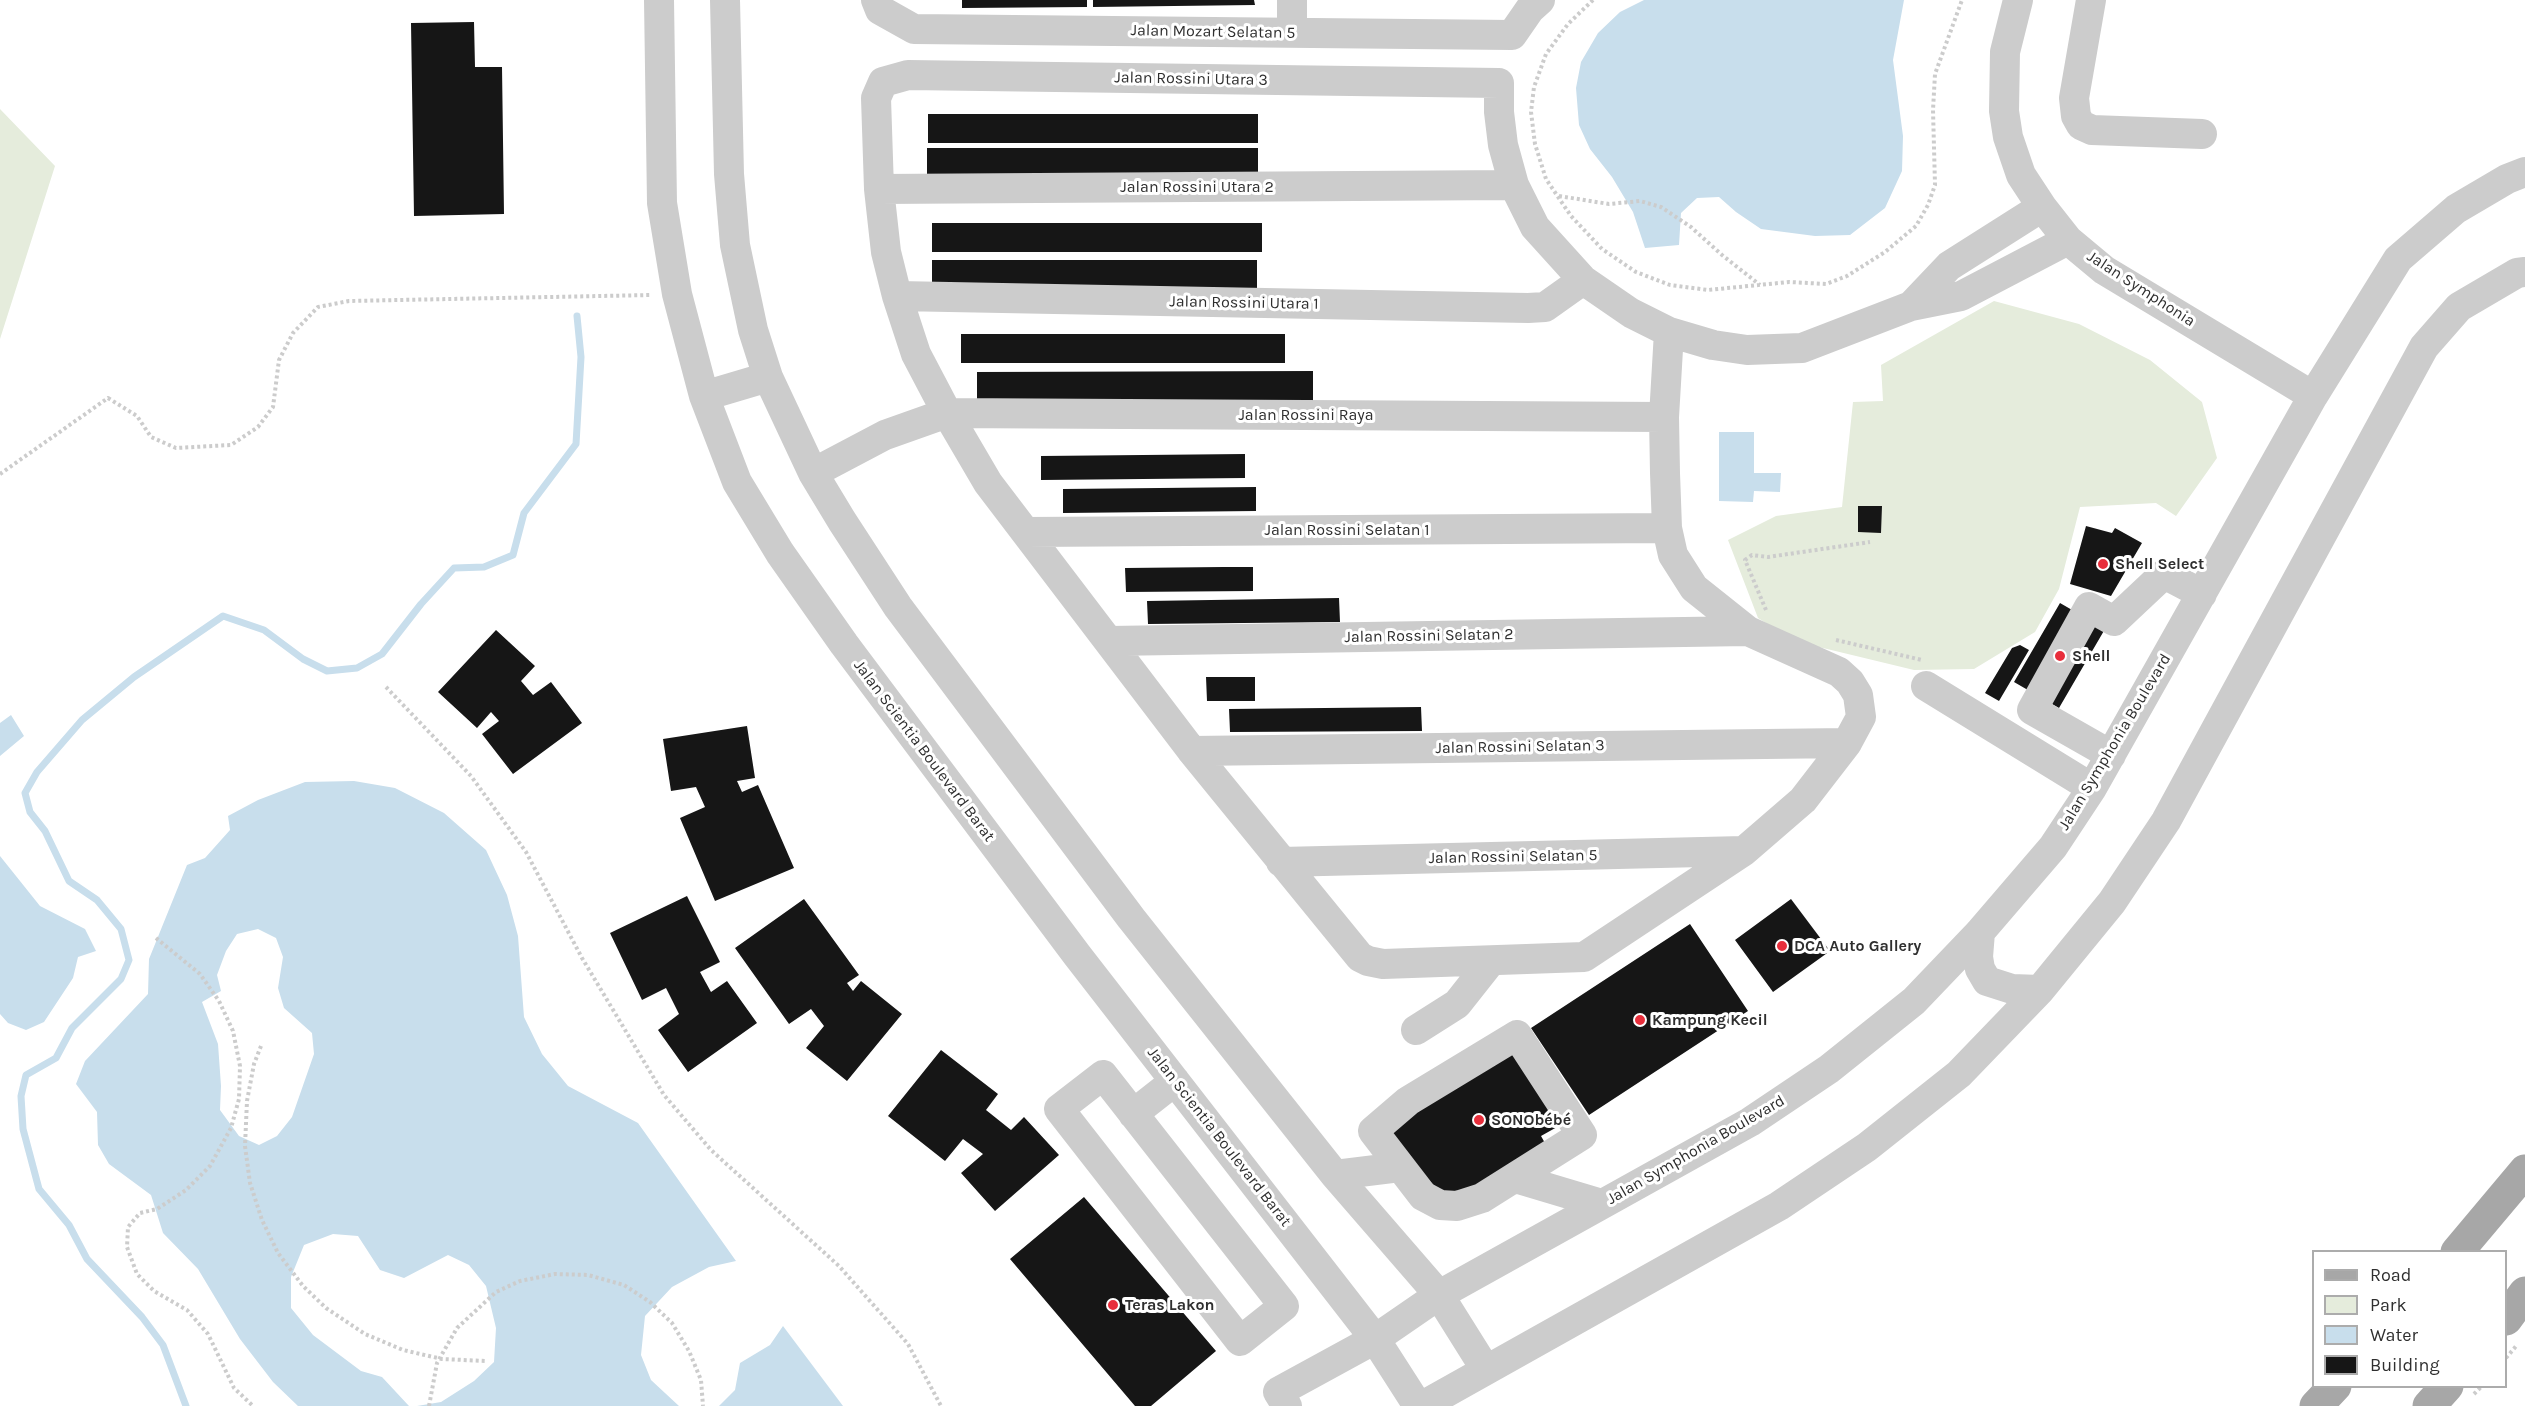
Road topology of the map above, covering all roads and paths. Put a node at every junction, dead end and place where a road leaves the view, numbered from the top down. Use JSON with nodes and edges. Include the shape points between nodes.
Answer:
{"nodes":[{"id":1,"x":659,"y":0,"type":"edge"},
{"id":2,"x":725,"y":0,"type":"edge"},
{"id":3,"x":876,"y":0,"type":"edge"},
{"id":4,"x":1292,"y":0,"type":"edge"},
{"id":5,"x":1540,"y":0,"type":"edge"},
{"id":6,"x":1599,"y":0,"type":"edge"},
{"id":7,"x":1962,"y":0,"type":"edge"},
{"id":8,"x":2018,"y":0,"type":"edge"},
{"id":9,"x":2091,"y":0,"type":"edge"},
{"id":10,"x":1591,"y":2,"type":"edge"},
{"id":11,"x":1292,"y":33,"type":"junction"},
{"id":12,"x":2202,"y":134,"type":"dead end"},
{"id":13,"x":2525,"y":172,"type":"edge"},
{"id":14,"x":1514,"y":185,"type":"junction"},
{"id":15,"x":879,"y":189,"type":"junction"},
{"id":16,"x":1558,"y":196,"type":"junction"},
{"id":17,"x":2042,"y":207,"type":"junction"},
{"id":18,"x":2068,"y":240,"type":"junction"},
{"id":19,"x":2525,"y":272,"type":"edge"},
{"id":20,"x":1583,"y":280,"type":"junction"},
{"id":21,"x":1760,"y":285,"type":"junction"},
{"id":22,"x":677,"y":294,"type":"junction"},
{"id":23,"x":897,"y":296,"type":"junction"},
{"id":24,"x":1911,"y":306,"type":"junction"},
{"id":25,"x":1669,"y":332,"type":"junction"},
{"id":26,"x":768,"y":377,"type":"junction"},
{"id":27,"x":704,"y":396,"type":"junction"},
{"id":28,"x":2313,"y":396,"type":"junction"},
{"id":29,"x":947,"y":413,"type":"junction"},
{"id":30,"x":1664,"y":417,"type":"junction"},
{"id":31,"x":813,"y":473,"type":"junction"},
{"id":32,"x":0,"y":474,"type":"edge"},
{"id":33,"x":1667,"y":528,"type":"junction"},
{"id":34,"x":1026,"y":532,"type":"junction"},
{"id":35,"x":1870,"y":542,"type":"dead end"},
{"id":36,"x":2202,"y":594,"type":"junction"},
{"id":37,"x":1761,"y":625,"type":"junction"},
{"id":38,"x":1826,"y":637,"type":"dead end"},
{"id":39,"x":1110,"y":641,"type":"junction"},
{"id":40,"x":1926,"y":686,"type":"joint"},
{"id":41,"x":386,"y":687,"type":"dead end"},
{"id":42,"x":1847,"y":743,"type":"junction"},
{"id":43,"x":1192,"y":751,"type":"junction"},
{"id":44,"x":2111,"y":755,"type":"junction"},
{"id":45,"x":2092,"y":788,"type":"junction"},
{"id":46,"x":1744,"y":851,"type":"junction"},
{"id":47,"x":1281,"y":862,"type":"junction"},
{"id":48,"x":1980,"y":932,"type":"junction"},
{"id":49,"x":156,"y":938,"type":"dead end"},
{"id":50,"x":1491,"y":961,"type":"junction"},
{"id":51,"x":2040,"y":990,"type":"junction"},
{"id":52,"x":1416,"y":1030,"type":"dead end"},
{"id":53,"x":261,"y":1046,"type":"dead end"},
{"id":54,"x":1175,"y":1081,"type":"junction"},
{"id":55,"x":239,"y":1099,"type":"junction"},
{"id":56,"x":247,"y":1101,"type":"junction"},
{"id":57,"x":1133,"y":1114,"type":"junction"},
{"id":58,"x":1400,"y":1167,"type":"junction"},
{"id":59,"x":1569,"y":1167,"type":"dead end"},
{"id":60,"x":2525,"y":1171,"type":"edge"},
{"id":61,"x":1335,"y":1175,"type":"junction"},
{"id":62,"x":1515,"y":1178,"type":"junction"},
{"id":63,"x":1602,"y":1204,"type":"junction"},
{"id":64,"x":2458,"y":1250,"type":"edge"},
{"id":65,"x":2525,"y":1293,"type":"edge"},
{"id":66,"x":1439,"y":1295,"type":"junction"},
{"id":67,"x":2507,"y":1316,"type":"edge"},
{"id":68,"x":1375,"y":1339,"type":"junction"},
{"id":69,"x":485,"y":1361,"type":"dead end"},
{"id":70,"x":1486,"y":1370,"type":"junction"},
{"id":71,"x":2333,"y":1388,"type":"edge"},
{"id":72,"x":2445,"y":1388,"type":"edge"},
{"id":73,"x":253,"y":1406,"type":"edge"},
{"id":74,"x":429,"y":1406,"type":"edge"},
{"id":75,"x":703,"y":1406,"type":"edge"},
{"id":76,"x":941,"y":1406,"type":"edge"},
{"id":77,"x":1287,"y":1406,"type":"edge"},
{"id":78,"x":1420,"y":1406,"type":"edge"},
{"id":79,"x":2316,"y":1406,"type":"edge"},
{"id":80,"x":2429,"y":1406,"type":"edge"}],
"edges":[{"from":1,"to":22,"type":"street","name":"Jalan Scientia Boulevard Barat","via":[[662,203]]},
{"from":2,"to":26,"type":"street","via":[[729,174],[735,244],[753,330]]},
{"from":3,"to":11,"type":"street","name":"Jalan Mozart Selatan 5","via":[[880,10],[914,29]]},
{"from":4,"to":11,"type":"street"},
{"from":5,"to":11,"type":"street","name":"Jalan Mozart Selatan 5","via":[[1512,35]]},
{"from":6,"to":10,"type":"path"},
{"from":7,"to":21,"type":"path","via":[[1935,74],[1935,185],[1916,226],[1885,252],[1826,284]]},
{"from":8,"to":17,"type":"street","name":"Jalan Symphonia","via":[[2005,52],[2004,111],[2021,175]]},
{"from":9,"to":12,"type":"street","via":[[2074,98],[2081,125],[2092,130]]},
{"from":10,"to":16,"type":"path","via":[[1546,54],[1534,87],[1531,112],[1535,144],[1546,179]]},
{"from":13,"to":28,"type":"street","name":"Jalan Symphonia Boulevard","via":[[2456,209],[2397,259]]},
{"from":14,"to":15,"type":"street","name":"Jalan Rossini Utara 2"},
{"from":14,"to":15,"type":"street","name":"Jalan Rossini Utara 3","via":[[1503,145],[1499,83],[908,75],[883,82],[876,98]]},
{"from":14,"to":20,"type":"street","via":[[1535,227]]},
{"from":15,"to":23,"type":"street","via":[[886,252]]},
{"from":16,"to":21,"type":"path","via":[[1609,204],[1640,201],[1660,207],[1691,227]]},
{"from":16,"to":21,"type":"path","via":[[1602,249],[1636,272],[1670,285],[1708,290]]},
{"from":17,"to":18,"type":"street","name":"Jalan Symphonia"},
{"from":17,"to":24,"type":"street","via":[[1949,267]]},
{"from":18,"to":24,"type":"street","via":[[1961,296]]},
{"from":18,"to":28,"type":"street","name":"Jalan Symphonia","via":[[2104,270]]},
{"from":19,"to":51,"type":"street","via":[[2458,307],[2424,347],[2166,821],[2112,902]]},
{"from":20,"to":23,"type":"street","name":"Jalan Rossini Utara 1","via":[[1545,307],[1528,308]]},
{"from":20,"to":25,"type":"street","via":[[1631,313]]},
{"from":22,"to":27,"type":"street","name":"Jalan Scientia Boulevard Barat"},
{"from":22,"to":32,"type":"path","via":[[349,301],[318,307],[293,333],[279,360],[273,407],[258,427],[231,445],[176,448],[151,437],[137,416],[108,398]]},
{"from":23,"to":29,"type":"street","via":[[916,354]]},
{"from":24,"to":25,"type":"street","via":[[1802,348],[1747,350]]},
{"from":25,"to":30,"type":"street"},
{"from":26,"to":27,"type":"street"},
{"from":26,"to":31,"type":"street"},
{"from":27,"to":54,"type":"street","name":"Jalan Scientia Boulevard Barat","via":[[737,482],[780,553],[844,644]]},
{"from":28,"to":36,"type":"street","name":"Jalan Symphonia Boulevard"},
{"from":29,"to":30,"type":"street","name":"Jalan Rossini Raya"},
{"from":29,"to":31,"type":"street","name":"Jalan Rossini Raya","via":[[885,435]]},
{"from":29,"to":34,"type":"street","via":[[988,483]]},
{"from":30,"to":33,"type":"street"},
{"from":31,"to":61,"type":"street","via":[[898,607],[1131,918]]},
{"from":33,"to":34,"type":"street","name":"Jalan Rossini Selatan 1"},
{"from":33,"to":37,"type":"street","via":[[1673,555],[1694,588]]},
{"from":34,"to":39,"type":"street"},
{"from":35,"to":37,"type":"path","via":[[1768,557],[1752,555],[1745,560],[1765,610]]},
{"from":36,"to":44,"type":"street","name":"Jalan Symphonia Boulevard"},
{"from":36,"to":44,"type":"street","via":[[2164,574],[2114,621],[2089,607],[2032,711]]},
{"from":37,"to":39,"type":"street","name":"Jalan Rossini Selatan 2"},
{"from":37,"to":42,"type":"street","via":[[1850,682],[1858,695],[1861,717]]},
{"from":38,"to":40,"type":"path","via":[[1924,660]]},
{"from":39,"to":43,"type":"street"},
{"from":40,"to":45,"type":"street"},
{"from":41,"to":76,"type":"path","via":[[471,776],[526,852],[582,957],[664,1095],[711,1150],[839,1266],[908,1344]]},
{"from":42,"to":43,"type":"street","name":"Jalan Rossini Selatan 3"},
{"from":42,"to":46,"type":"street","via":[[1803,800]]},
{"from":43,"to":47,"type":"street"},
{"from":44,"to":45,"type":"street","name":"Jalan Symphonia Boulevard"},
{"from":45,"to":48,"type":"street","name":"Jalan Symphonia Boulevard","via":[[2053,847]]},
{"from":46,"to":47,"type":"street","name":"Jalan Rossini Selatan 5"},
{"from":46,"to":50,"type":"street","via":[[1584,957]]},
{"from":47,"to":50,"type":"street","via":[[1360,957],[1368,961]]},
{"from":48,"to":51,"type":"street","via":[[1978,957],[1987,981],[2012,989]]},
{"from":48,"to":63,"type":"street","name":"Jalan Symphonia Boulevard","via":[[1914,1001],[1829,1069],[1750,1122]]},
{"from":49,"to":55,"type":"path","via":[[200,974],[219,1001],[233,1031],[240,1066]]},
{"from":50,"to":52,"type":"street","via":[[1457,1004]]},
{"from":51,"to":70,"type":"street","via":[[1959,1074],[1867,1147],[1779,1206]]},
{"from":53,"to":56,"type":"path"},
{"from":54,"to":57,"type":"street"},
{"from":54,"to":68,"type":"street","name":"Jalan Scientia Boulevard Barat"},
{"from":55,"to":56,"type":"path"},
{"from":55,"to":73,"type":"path","via":[[231,1128],[210,1166],[186,1190],[157,1209],[140,1213],[128,1227],[128,1247],[137,1274],[154,1291],[187,1310],[208,1334],[234,1388]]},
{"from":56,"to":69,"type":"path","via":[[245,1146],[250,1183],[278,1253],[303,1286],[326,1308],[365,1334],[403,1350],[442,1359]]},
{"from":57,"to":57,"type":"street","via":[[1284,1306],[1240,1341],[1059,1109],[1102,1075]]},
{"from":58,"to":61,"type":"street"},
{"from":58,"to":62,"type":"street","via":[[1423,1196],[1440,1205],[1457,1206],[1482,1198]]},
{"from":58,"to":62,"type":"street","via":[[1373,1131],[1408,1101],[1517,1035],[1582,1135]]},
{"from":59,"to":62,"type":"street"},
{"from":60,"to":64,"type":"main road"},
{"from":61,"to":66,"type":"street"},
{"from":62,"to":63,"type":"street"},
{"from":63,"to":66,"type":"street","name":"Jalan Symphonia Boulevard"},
{"from":65,"to":67,"type":"main road"},
{"from":66,"to":68,"type":"street","name":"Jalan Symphonia Boulevard"},
{"from":66,"to":70,"type":"street"},
{"from":68,"to":77,"type":"street","name":"Jalan Symphonia Boulevard","via":[[1278,1392]]},
{"from":68,"to":78,"type":"street","name":"Jalan Scientia Boulevard Barat"},
{"from":70,"to":78,"type":"street"},
{"from":71,"to":79,"type":"main road"},
{"from":72,"to":80,"type":"main road"},
{"from":74,"to":75,"type":"path","via":[[437,1363],[457,1328],[496,1292],[520,1281],[555,1274],[588,1275],[624,1285],[650,1302],[672,1323],[689,1351],[701,1380]]}]}
